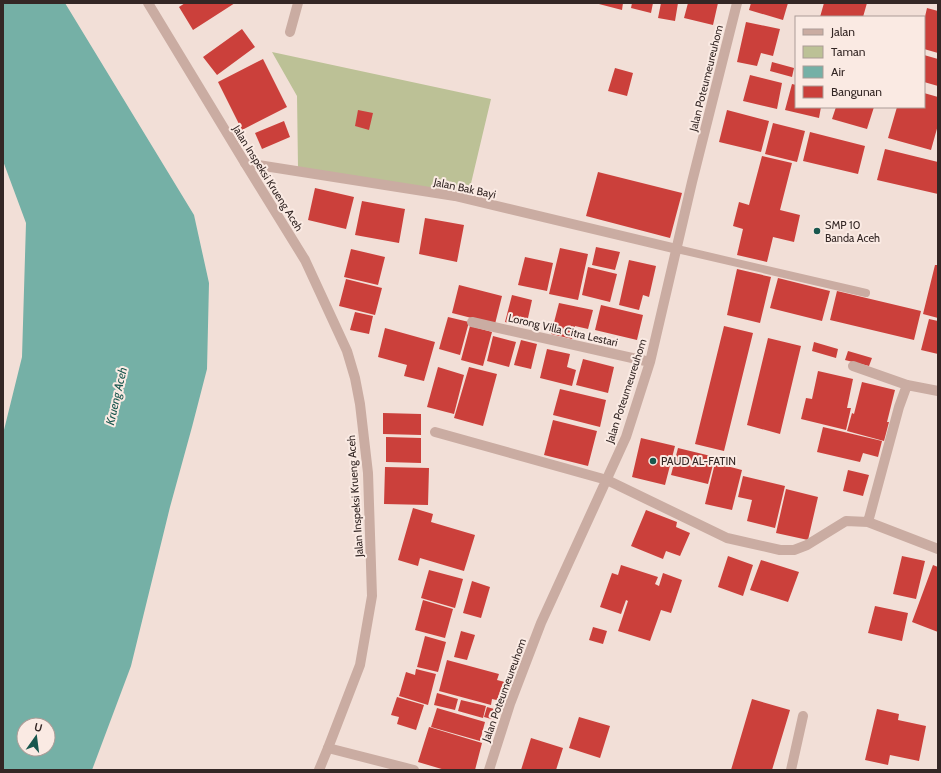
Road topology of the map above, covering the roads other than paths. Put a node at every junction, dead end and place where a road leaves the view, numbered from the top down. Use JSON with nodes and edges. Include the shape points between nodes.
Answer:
{"nodes":[{"id":1,"x":148,"y":3,"type":"edge"},
{"id":2,"x":298,"y":3,"type":"edge"},
{"id":3,"x":737,"y":3,"type":"edge"},
{"id":4,"x":290,"y":32,"type":"dead end"},
{"id":5,"x":245,"y":164,"type":"junction"},
{"id":6,"x":677,"y":249,"type":"junction"},
{"id":7,"x":866,"y":293,"type":"dead end"},
{"id":8,"x":472,"y":322,"type":"dead end"},
{"id":9,"x":650,"y":362,"type":"junction"},
{"id":10,"x":853,"y":366,"type":"dead end"},
{"id":11,"x":907,"y":385,"type":"junction"},
{"id":12,"x":938,"y":391,"type":"edge"},
{"id":13,"x":435,"y":432,"type":"dead end"},
{"id":14,"x":607,"y":480,"type":"junction"},
{"id":15,"x":868,"y":522,"type":"junction"},
{"id":16,"x":938,"y":549,"type":"edge"},
{"id":17,"x":803,"y":716,"type":"dead end"},
{"id":18,"x":328,"y":748,"type":"junction"},
{"id":19,"x":319,"y":770,"type":"edge"},
{"id":20,"x":414,"y":770,"type":"edge"},
{"id":21,"x":489,"y":770,"type":"edge"},
{"id":22,"x":791,"y":770,"type":"edge"}],
"edges":[{"from":1,"to":5,"type":"street","name":"Jalan Inspeksi Krueng Aceh"},
{"from":2,"to":4,"type":"street"},
{"from":3,"to":6,"type":"street","name":"Jalan Poteumeureuhom"},
{"from":5,"to":6,"type":"street","name":"Jalan Bak Bayi","via":[[455,196]]},
{"from":5,"to":18,"type":"street","name":"Jalan Inspeksi Krueng Aceh","via":[[305,260],[346,351],[360,404],[368,473],[372,596],[360,665]]},
{"from":6,"to":7,"type":"lane"},
{"from":6,"to":9,"type":"street","name":"Jalan Poteumeureuhom"},
{"from":8,"to":9,"type":"street","name":"Lorong Villa Citra Lestari"},
{"from":9,"to":14,"type":"street","name":"Jalan Poteumeureuhom","via":[[626,437]]},
{"from":10,"to":11,"type":"street"},
{"from":11,"to":12,"type":"street"},
{"from":11,"to":15,"type":"street"},
{"from":13,"to":14,"type":"street"},
{"from":14,"to":15,"type":"street","via":[[727,538],[780,550],[794,550],[808,545],[846,521]]},
{"from":14,"to":21,"type":"street","name":"Jalan Poteumeureuhom","via":[[542,623],[510,704]]},
{"from":15,"to":16,"type":"street"},
{"from":17,"to":22,"type":"street"},
{"from":18,"to":19,"type":"street","name":"Jalan Inspeksi Krueng Aceh"},
{"from":18,"to":20,"type":"street"}]}
